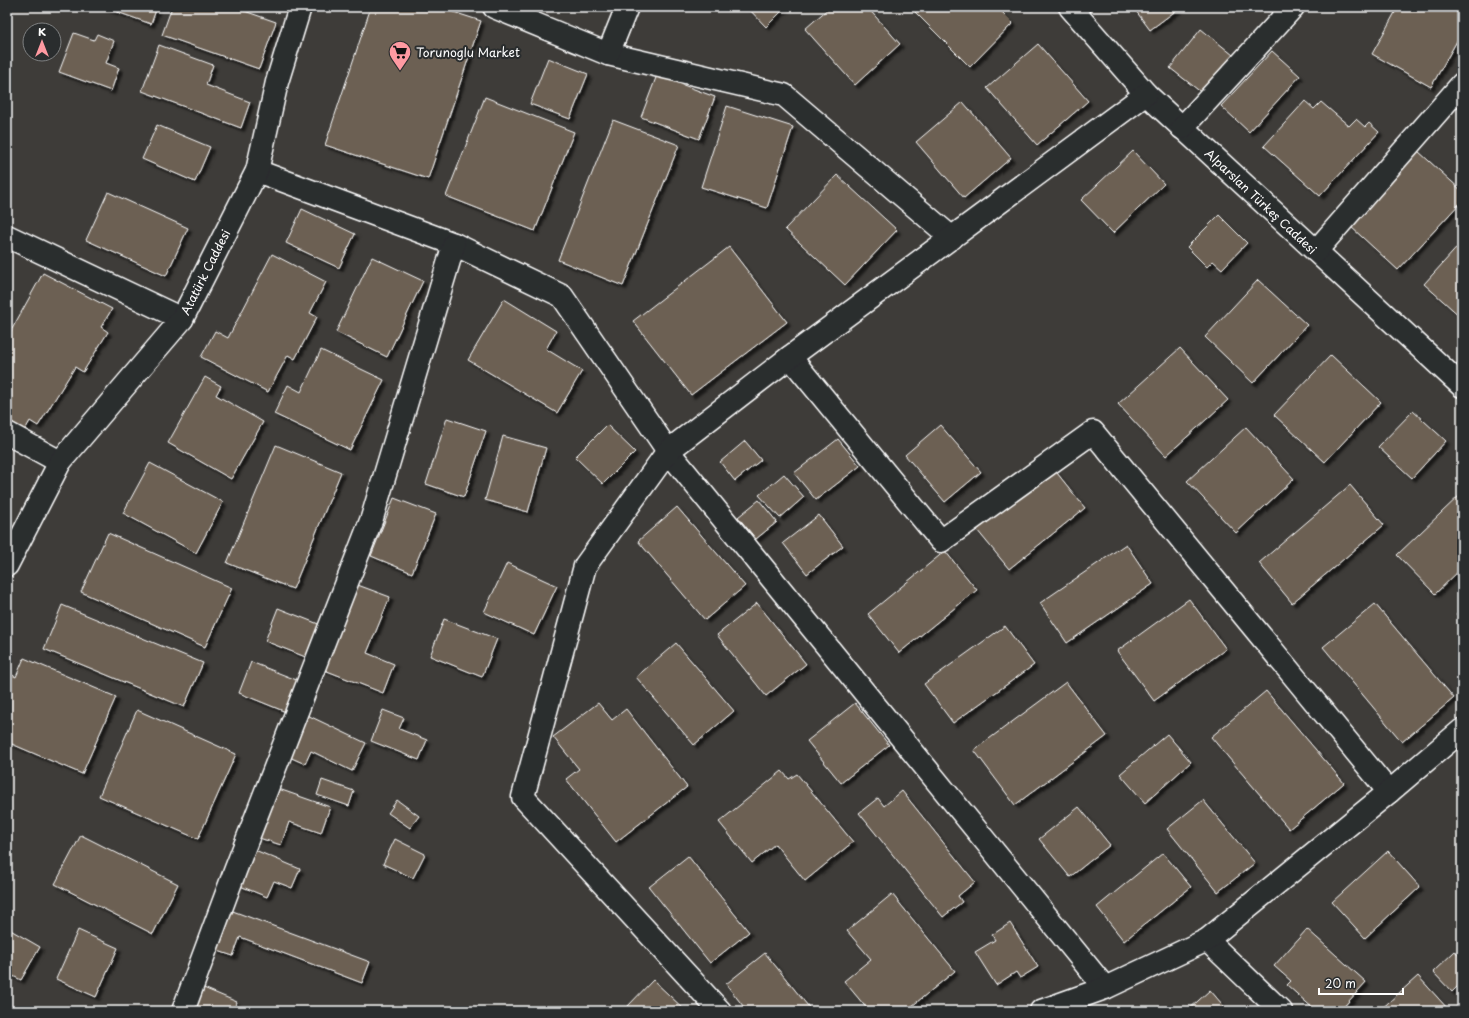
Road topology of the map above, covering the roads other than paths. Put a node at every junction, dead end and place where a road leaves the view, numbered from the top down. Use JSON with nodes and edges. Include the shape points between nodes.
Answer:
{"nodes":[{"id":1,"x":300,"y":7,"type":"edge"},
{"id":2,"x":494,"y":7,"type":"edge"},
{"id":3,"x":626,"y":7,"type":"edge"},
{"id":4,"x":1070,"y":7,"type":"edge"},
{"id":5,"x":1294,"y":7,"type":"edge"},
{"id":6,"x":608,"y":54,"type":"junction"},
{"id":7,"x":1462,"y":84,"type":"edge"},
{"id":8,"x":1146,"y":94,"type":"junction"},
{"id":9,"x":1182,"y":128,"type":"junction"},
{"id":10,"x":257,"y":170,"type":"junction"},
{"id":11,"x":7,"y":236,"type":"edge"},
{"id":12,"x":952,"y":238,"type":"junction"},
{"id":13,"x":454,"y":244,"type":"junction"},
{"id":14,"x":1316,"y":251,"type":"junction"},
{"id":15,"x":182,"y":319,"type":"junction"},
{"id":16,"x":790,"y":357,"type":"junction"},
{"id":17,"x":1462,"y":384,"type":"edge"},
{"id":18,"x":7,"y":434,"type":"edge"},
{"id":19,"x":668,"y":451,"type":"junction"},
{"id":20,"x":60,"y":462,"type":"junction"},
{"id":21,"x":7,"y":565,"type":"edge"},
{"id":22,"x":1462,"y":730,"type":"edge"},
{"id":23,"x":1389,"y":792,"type":"junction"},
{"id":24,"x":1207,"y":940,"type":"junction"},
{"id":25,"x":1105,"y":988,"type":"junction"},
{"id":26,"x":183,"y":1011,"type":"edge"},
{"id":27,"x":720,"y":1011,"type":"edge"},
{"id":28,"x":1041,"y":1011,"type":"edge"},
{"id":29,"x":1280,"y":1011,"type":"edge"}],
"edges":[{"from":1,"to":10,"type":"street","name":"Atatürk Caddesi","via":[[277,82]]},
{"from":2,"to":6,"type":"street"},
{"from":3,"to":6,"type":"street"},
{"from":4,"to":8,"type":"street","name":"Alparslan Türkeş Caddesi"},
{"from":5,"to":9,"type":"street"},
{"from":6,"to":12,"type":"street","via":[[784,95]]},
{"from":7,"to":14,"type":"street"},
{"from":8,"to":9,"type":"street","name":"Alparslan Türkeş Caddesi"},
{"from":8,"to":12,"type":"street"},
{"from":9,"to":14,"type":"street","name":"Alparslan Türkeş Caddesi"},
{"from":10,"to":13,"type":"street"},
{"from":10,"to":15,"type":"street","name":"Atatürk Caddesi"},
{"from":11,"to":15,"type":"street"},
{"from":12,"to":16,"type":"street"},
{"from":13,"to":19,"type":"street","via":[[562,296]]},
{"from":13,"to":26,"type":"street","via":[[372,518]]},
{"from":14,"to":17,"type":"street","name":"Alparslan Türkeş Caddesi"},
{"from":15,"to":20,"type":"street","name":"Atatürk Caddesi"},
{"from":16,"to":19,"type":"street"},
{"from":16,"to":23,"type":"street","via":[[941,541],[1093,432]]},
{"from":18,"to":20,"type":"street"},
{"from":19,"to":25,"type":"street"},
{"from":19,"to":27,"type":"street","via":[[585,566],[523,797]]},
{"from":20,"to":21,"type":"street","name":"Atatürk Caddesi"},
{"from":22,"to":23,"type":"street"},
{"from":23,"to":24,"type":"street"},
{"from":24,"to":25,"type":"street"},
{"from":24,"to":29,"type":"street"},
{"from":25,"to":28,"type":"street"}]}
